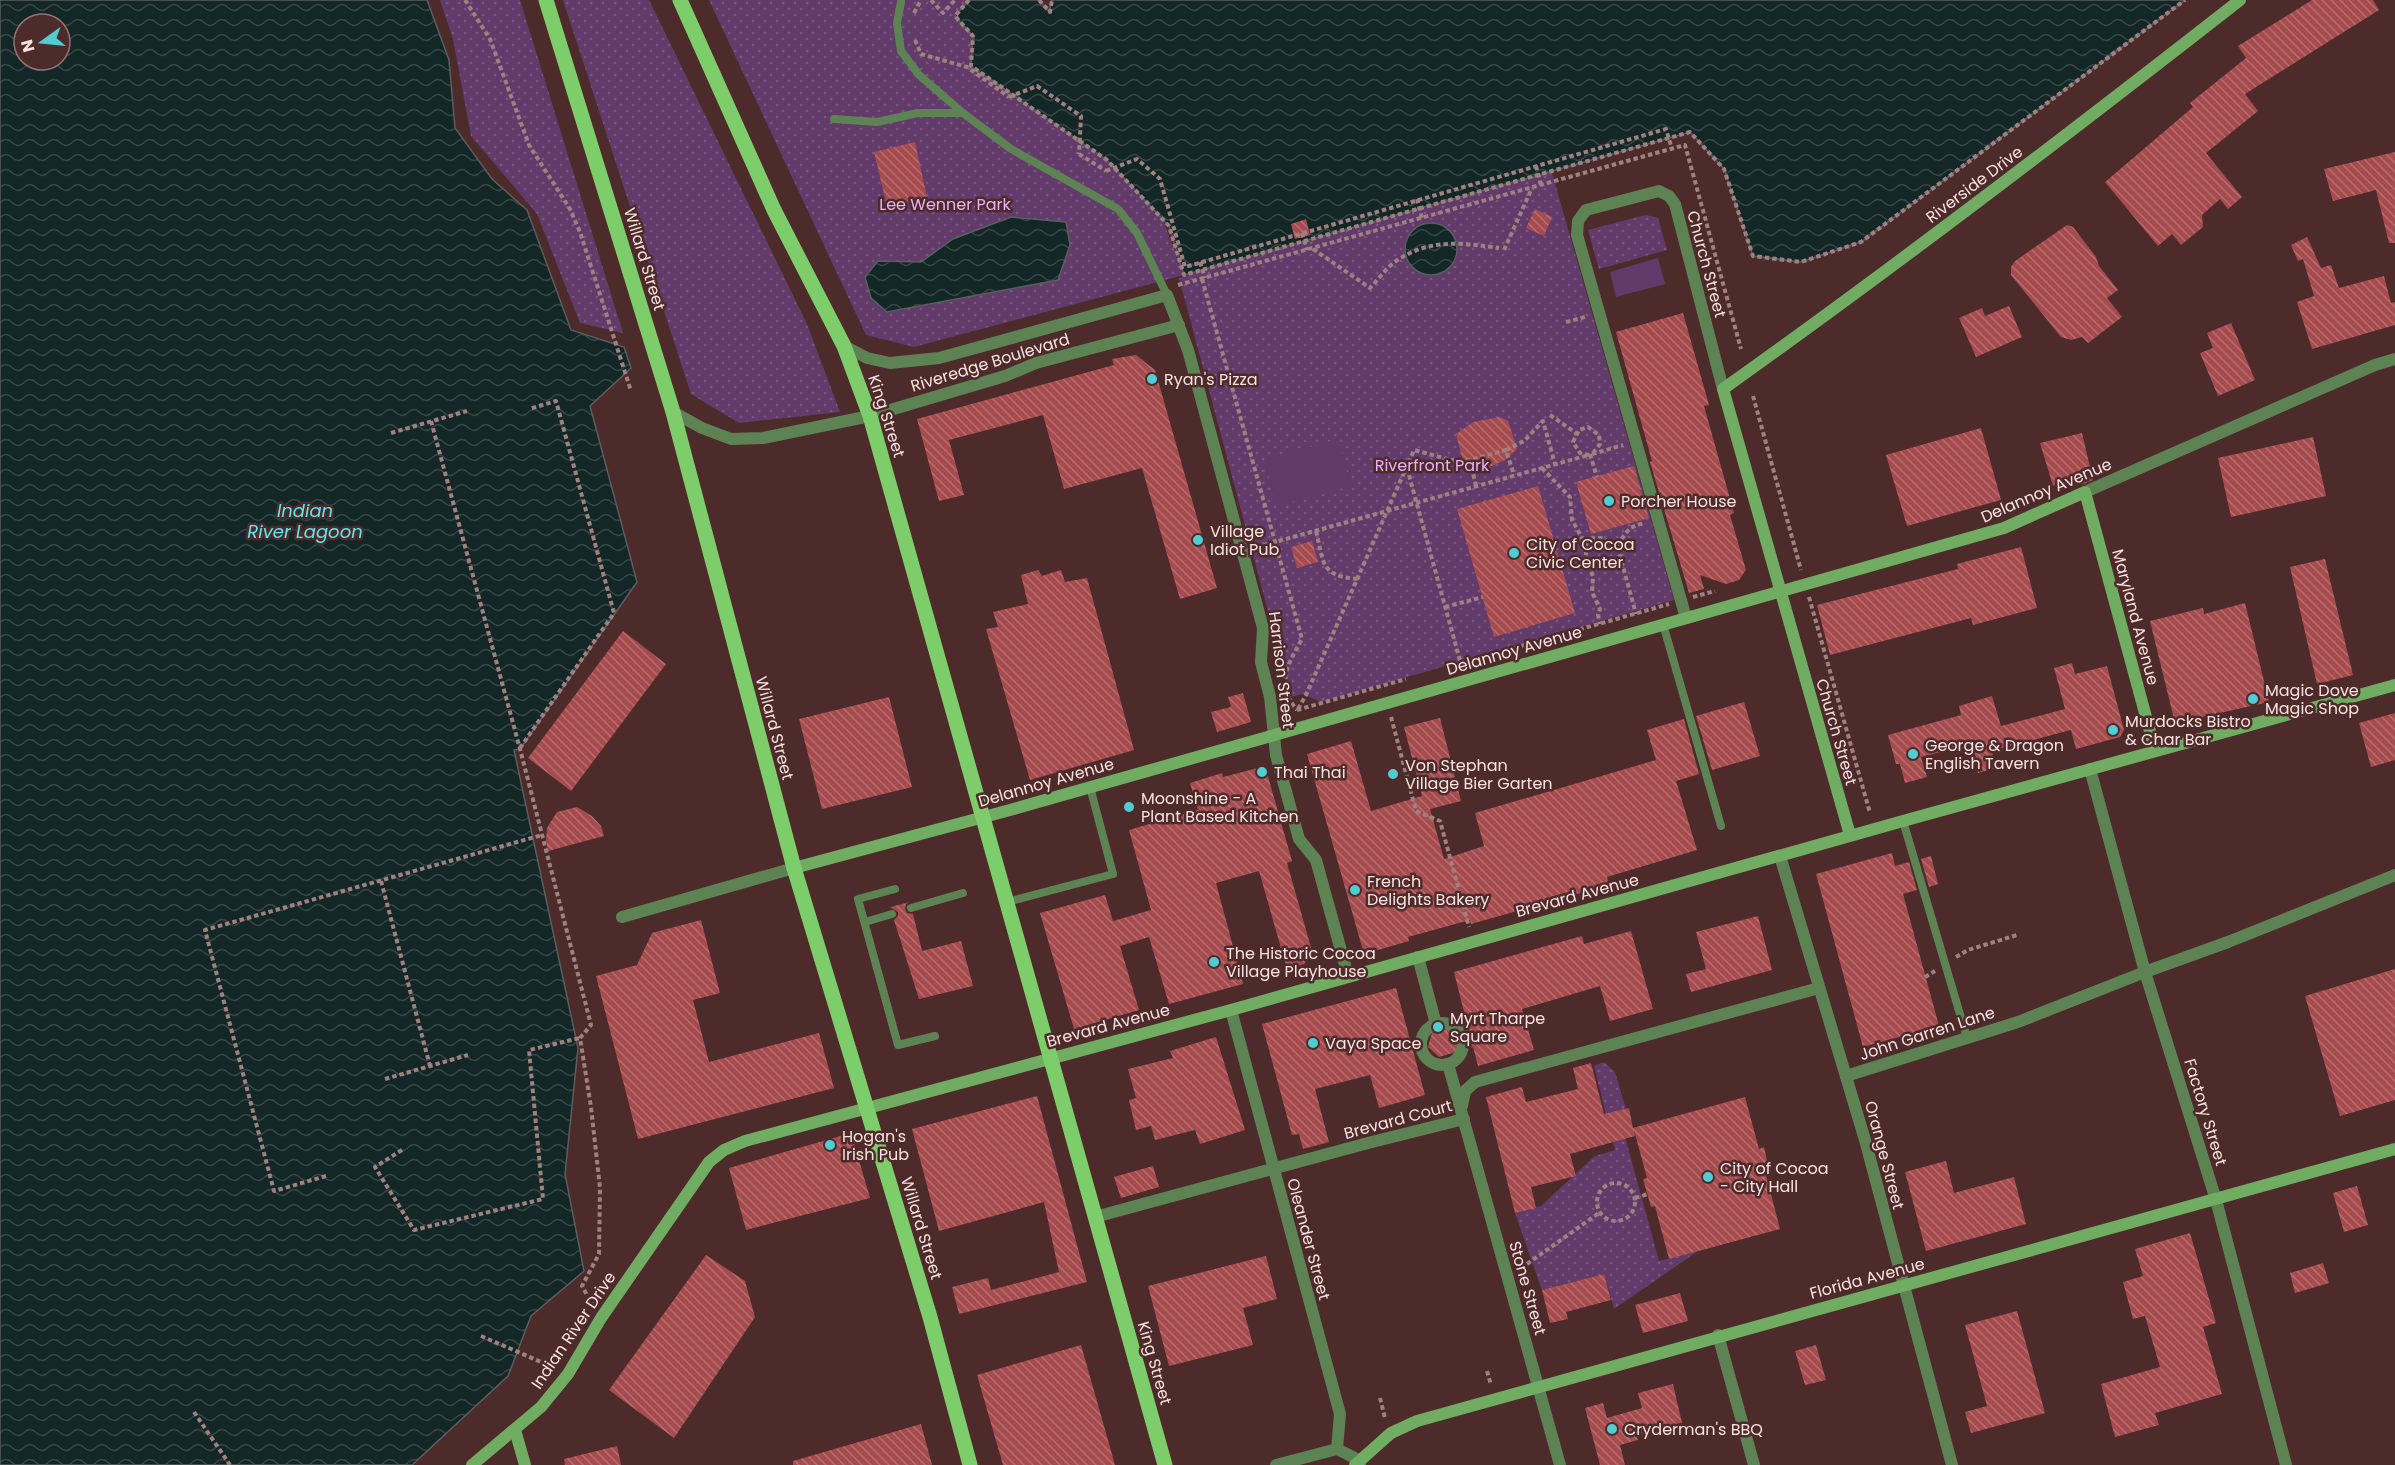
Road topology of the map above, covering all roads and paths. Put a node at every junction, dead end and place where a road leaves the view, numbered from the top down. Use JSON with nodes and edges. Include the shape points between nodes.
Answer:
{"nodes":[{"id":1,"x":465,"y":0,"type":"edge"},
{"id":2,"x":546,"y":0,"type":"edge"},
{"id":3,"x":680,"y":0,"type":"edge"},
{"id":4,"x":921,"y":0,"type":"edge"},
{"id":5,"x":931,"y":0,"type":"edge"},
{"id":6,"x":955,"y":0,"type":"edge"},
{"id":7,"x":969,"y":0,"type":"edge"},
{"id":8,"x":1039,"y":0,"type":"edge"},
{"id":9,"x":1052,"y":0,"type":"edge"},
{"id":10,"x":2185,"y":0,"type":"edge"},
{"id":11,"x":2240,"y":0,"type":"edge"},
{"id":12,"x":901,"y":2,"type":"dead end"},
{"id":13,"x":913,"y":15,"type":"dead end"},
{"id":14,"x":913,"y":36,"type":"dead end"},
{"id":15,"x":963,"y":113,"type":"junction"},
{"id":16,"x":834,"y":119,"type":"dead end"},
{"id":17,"x":1672,"y":149,"type":"junction"},
{"id":18,"x":1536,"y":166,"type":"junction"},
{"id":19,"x":1541,"y":185,"type":"junction"},
{"id":20,"x":1532,"y":188,"type":"junction"},
{"id":21,"x":1417,"y":199,"type":"junction"},
{"id":22,"x":1422,"y":218,"type":"junction"},
{"id":23,"x":1302,"y":233,"type":"junction"},
{"id":24,"x":1312,"y":248,"type":"junction"},
{"id":25,"x":1307,"y":250,"type":"junction"},
{"id":26,"x":1200,"y":262,"type":"junction"},
{"id":27,"x":1203,"y":279,"type":"junction"},
{"id":28,"x":1177,"y":285,"type":"dead end"},
{"id":29,"x":1167,"y":295,"type":"junction"},
{"id":30,"x":1179,"y":325,"type":"junction"},
{"id":31,"x":844,"y":346,"type":"junction"},
{"id":32,"x":1741,"y":350,"type":"dead end"},
{"id":33,"x":2395,"y":359,"type":"edge"},
{"id":34,"x":1724,"y":389,"type":"junction"},
{"id":35,"x":631,"y":391,"type":"dead end"},
{"id":36,"x":1753,"y":396,"type":"dead end"},
{"id":37,"x":529,"y":409,"type":"dead end"},
{"id":38,"x":467,"y":411,"type":"dead end"},
{"id":39,"x":673,"y":412,"type":"junction"},
{"id":40,"x":1550,"y":415,"type":"dead end"},
{"id":41,"x":870,"y":416,"type":"junction"},
{"id":42,"x":431,"y":421,"type":"junction"},
{"id":43,"x":391,"y":433,"type":"dead end"},
{"id":44,"x":1576,"y":433,"type":"junction"},
{"id":45,"x":1636,"y":442,"type":"junction"},
{"id":46,"x":1506,"y":450,"type":"junction"},
{"id":47,"x":1591,"y":454,"type":"junction"},
{"id":48,"x":1470,"y":460,"type":"junction"},
{"id":49,"x":1555,"y":464,"type":"junction"},
{"id":50,"x":1407,"y":468,"type":"junction"},
{"id":51,"x":1542,"y":468,"type":"junction"},
{"id":52,"x":1514,"y":475,"type":"junction"},
{"id":53,"x":1597,"y":477,"type":"dead end"},
{"id":54,"x":1476,"y":486,"type":"junction"},
{"id":55,"x":2085,"y":492,"type":"junction"},
{"id":56,"x":1416,"y":502,"type":"junction"},
{"id":57,"x":1389,"y":509,"type":"junction"},
{"id":58,"x":1658,"y":518,"type":"junction"},
{"id":59,"x":1316,"y":530,"type":"junction"},
{"id":60,"x":1583,"y":539,"type":"junction"},
{"id":61,"x":1274,"y":542,"type":"junction"},
{"id":62,"x":1617,"y":545,"type":"junction"},
{"id":63,"x":1256,"y":547,"type":"dead end"},
{"id":64,"x":1358,"y":579,"type":"junction"},
{"id":65,"x":1805,"y":584,"type":"junction"},
{"id":66,"x":1715,"y":591,"type":"dead end"},
{"id":67,"x":1780,"y":591,"type":"junction"},
{"id":68,"x":1483,"y":597,"type":"dead end"},
{"id":69,"x":1681,"y":601,"type":"junction"},
{"id":70,"x":1445,"y":607,"type":"junction"},
{"id":71,"x":1636,"y":614,"type":"junction"},
{"id":72,"x":1686,"y":618,"type":"junction"},
{"id":73,"x":1600,"y":624,"type":"junction"},
{"id":74,"x":1663,"y":624,"type":"junction"},
{"id":75,"x":1493,"y":654,"type":"dead end"},
{"id":76,"x":1472,"y":660,"type":"dead end"},
{"id":77,"x":1461,"y":663,"type":"junction"},
{"id":78,"x":1450,"y":667,"type":"dead end"},
{"id":79,"x":1407,"y":679,"type":"dead end"},
{"id":80,"x":1466,"y":680,"type":"junction"},
{"id":81,"x":2395,"y":685,"type":"edge"},
{"id":82,"x":1388,"y":702,"type":"junction"},
{"id":83,"x":1297,"y":710,"type":"junction"},
{"id":84,"x":1274,"y":735,"type":"junction"},
{"id":85,"x":520,"y":749,"type":"junction"},
{"id":86,"x":2155,"y":750,"type":"junction"},
{"id":87,"x":2090,"y":769,"type":"junction"},
{"id":88,"x":1090,"y":787,"type":"junction"},
{"id":89,"x":1870,"y":813,"type":"dead end"},
{"id":90,"x":984,"y":817,"type":"junction"},
{"id":91,"x":1903,"y":820,"type":"junction"},
{"id":92,"x":1721,"y":826,"type":"dead end"},
{"id":93,"x":542,"y":835,"type":"junction"},
{"id":94,"x":1850,"y":836,"type":"junction"},
{"id":95,"x":1780,"y":856,"type":"junction"},
{"id":96,"x":794,"y":868,"type":"junction"},
{"id":97,"x":2395,"y":875,"type":"edge"},
{"id":98,"x":381,"y":881,"type":"junction"},
{"id":99,"x":896,"y":889,"type":"dead end"},
{"id":100,"x":963,"y":893,"type":"dead end"},
{"id":101,"x":1007,"y":902,"type":"junction"},
{"id":102,"x":912,"y":908,"type":"dead end"},
{"id":103,"x":892,"y":914,"type":"dead end"},
{"id":104,"x":622,"y":917,"type":"dead end"},
{"id":105,"x":865,"y":922,"type":"junction"},
{"id":106,"x":1469,"y":928,"type":"dead end"},
{"id":107,"x":2018,"y":935,"type":"dead end"},
{"id":108,"x":1418,"y":957,"type":"junction"},
{"id":109,"x":1945,"y":964,"type":"junction"},
{"id":110,"x":2145,"y":972,"type":"junction"},
{"id":111,"x":1348,"y":976,"type":"junction"},
{"id":112,"x":1925,"y":977,"type":"dead end"},
{"id":113,"x":1819,"y":988,"type":"junction"},
{"id":114,"x":1231,"y":1010,"type":"junction"},
{"id":115,"x":1436,"y":1024,"type":"junction"},
{"id":116,"x":934,"y":1036,"type":"dead end"},
{"id":117,"x":580,"y":1038,"type":"junction"},
{"id":118,"x":1967,"y":1038,"type":"junction"},
{"id":119,"x":468,"y":1055,"type":"dead end"},
{"id":120,"x":1051,"y":1057,"type":"junction"},
{"id":121,"x":1448,"y":1064,"type":"junction"},
{"id":122,"x":430,"y":1066,"type":"junction"},
{"id":123,"x":1846,"y":1076,"type":"junction"},
{"id":124,"x":385,"y":1079,"type":"dead end"},
{"id":125,"x":867,"y":1108,"type":"junction"},
{"id":126,"x":1464,"y":1119,"type":"junction"},
{"id":127,"x":2395,"y":1149,"type":"edge"},
{"id":128,"x":402,"y":1150,"type":"dead end"},
{"id":129,"x":1273,"y":1168,"type":"junction"},
{"id":130,"x":326,"y":1176,"type":"dead end"},
{"id":131,"x":1648,"y":1194,"type":"dead end"},
{"id":132,"x":683,"y":1197,"type":"joint"},
{"id":133,"x":1635,"y":1198,"type":"junction"},
{"id":134,"x":2216,"y":1200,"type":"junction"},
{"id":135,"x":1599,"y":1213,"type":"junction"},
{"id":136,"x":1095,"y":1217,"type":"junction"},
{"id":137,"x":1527,"y":1264,"type":"dead end"},
{"id":138,"x":1904,"y":1285,"type":"junction"},
{"id":139,"x":601,"y":1318,"type":"junction"},
{"id":140,"x":1718,"y":1335,"type":"junction"},
{"id":141,"x":481,"y":1336,"type":"dead end"},
{"id":142,"x":1487,"y":1371,"type":"dead end"},
{"id":143,"x":568,"y":1374,"type":"junction"},
{"id":144,"x":1491,"y":1385,"type":"dead end"},
{"id":145,"x":1538,"y":1386,"type":"junction"},
{"id":146,"x":1380,"y":1398,"type":"dead end"},
{"id":147,"x":194,"y":1412,"type":"dead end"},
{"id":148,"x":1385,"y":1418,"type":"dead end"},
{"id":149,"x":515,"y":1430,"type":"junction"},
{"id":150,"x":1337,"y":1449,"type":"junction"},
{"id":151,"x":1358,"y":1463,"type":"edge"},
{"id":152,"x":230,"y":1465,"type":"edge"},
{"id":153,"x":472,"y":1465,"type":"edge"},
{"id":154,"x":525,"y":1465,"type":"edge"},
{"id":155,"x":970,"y":1465,"type":"edge"},
{"id":156,"x":1165,"y":1465,"type":"edge"},
{"id":157,"x":1276,"y":1465,"type":"edge"},
{"id":158,"x":1560,"y":1465,"type":"edge"},
{"id":159,"x":1754,"y":1465,"type":"edge"},
{"id":160,"x":1952,"y":1465,"type":"edge"},
{"id":161,"x":2286,"y":1465,"type":"edge"}],
"edges":[{"from":1,"to":35,"type":"path","via":[[490,39],[529,145],[570,209],[580,232]]},
{"from":2,"to":39,"type":"main road","name":"Willard Street"},
{"from":3,"to":31,"type":"main road","name":"King Street","via":[[774,210]]},
{"from":4,"to":13,"type":"path"},
{"from":5,"to":6,"type":"path","via":[[943,13]]},
{"from":7,"to":10,"type":"path","via":[[955,16],[973,36],[971,66],[1107,160],[1169,226],[1184,275],[1690,132],[1724,169],[1753,256],[1801,262],[1861,242]]},
{"from":8,"to":9,"type":"path","via":[[1050,12]]},
{"from":11,"to":34,"type":"street","name":"Riverside Drive","via":[[2071,132]]},
{"from":12,"to":15,"type":"lane","via":[[897,23],[901,51],[919,75]]},
{"from":14,"to":26,"type":"path","bridge":true,"via":[[921,54],[967,67],[1009,97],[1036,86],[1081,116],[1079,154],[1106,171],[1137,159],[1160,179],[1185,267]]},
{"from":15,"to":16,"type":"lane","via":[[918,113],[877,122]]},
{"from":15,"to":29,"type":"lane","via":[[1011,149],[1118,209],[1137,232]]},
{"from":17,"to":18,"type":"path","bridge":true,"via":[[1666,129]]},
{"from":17,"to":19,"type":"path"},
{"from":17,"to":32,"type":"path","via":[[1684,145]]},
{"from":18,"to":19,"type":"path","bridge":true},
{"from":18,"to":21,"type":"path","bridge":true},
{"from":19,"to":20,"type":"path"},
{"from":20,"to":22,"type":"path"},
{"from":20,"to":24,"type":"path","via":[[1502,249],[1456,242],[1433,245],[1395,262],[1370,288]]},
{"from":21,"to":22,"type":"path","bridge":true},
{"from":21,"to":23,"type":"path","bridge":true},
{"from":22,"to":24,"type":"path"},
{"from":23,"to":25,"type":"path","bridge":true},
{"from":23,"to":26,"type":"path","bridge":true},
{"from":24,"to":25,"type":"path"},
{"from":25,"to":27,"type":"path"},
{"from":26,"to":27,"type":"path","bridge":true},
{"from":27,"to":28,"type":"path"},
{"from":27,"to":61,"type":"path"},
{"from":29,"to":30,"type":"street","name":"Harrison Street"},
{"from":29,"to":31,"type":"street","name":"Riveredge Boulevard","via":[[939,358],[890,363],[867,358]]},
{"from":30,"to":41,"type":"street","name":"Riveredge Boulevard","via":[[1036,363]]},
{"from":30,"to":84,"type":"street","name":"Harrison Street","via":[[1263,628],[1261,662]]},
{"from":31,"to":41,"type":"main road","name":"King Street"},
{"from":33,"to":55,"type":"street","name":"Delannoy Avenue"},
{"from":34,"to":45,"type":"street","name":"Church Street","via":[[1675,204],[1669,196],[1659,191],[1586,210],[1578,221],[1577,235]]},
{"from":34,"to":67,"type":"street","name":"Church Street"},
{"from":36,"to":65,"type":"path"},
{"from":37,"to":85,"type":"path","via":[[556,401],[614,613]]},
{"from":38,"to":42,"type":"path"},
{"from":39,"to":41,"type":"street","name":"Riveredge Boulevard","via":[[731,439],[763,438]]},
{"from":39,"to":96,"type":"main road","name":"Willard Street"},
{"from":40,"to":44,"type":"path"},
{"from":41,"to":90,"type":"main road","name":"King Street"},
{"from":42,"to":43,"type":"path"},
{"from":42,"to":85,"type":"path"},
{"from":44,"to":47,"type":"path","via":[[1574,447],[1580,453]]},
{"from":44,"to":47,"type":"path","via":[[1588,428],[1599,435],[1600,444]]},
{"from":45,"to":47,"type":"path"},
{"from":45,"to":58,"type":"street","name":"Church Street"},
{"from":46,"to":48,"type":"path"},
{"from":46,"to":49,"type":"path","via":[[1524,441],[1543,422]]},
{"from":46,"to":52,"type":"path"},
{"from":47,"to":49,"type":"path"},
{"from":47,"to":53,"type":"path"},
{"from":48,"to":50,"type":"path","via":[[1451,460],[1414,450]]},
{"from":48,"to":54,"type":"path"},
{"from":49,"to":51,"type":"path"},
{"from":50,"to":56,"type":"path"},
{"from":50,"to":57,"type":"path"},
{"from":51,"to":52,"type":"path"},
{"from":51,"to":60,"type":"path","via":[[1570,497],[1572,520]]},
{"from":52,"to":54,"type":"path"},
{"from":54,"to":56,"type":"path"},
{"from":55,"to":65,"type":"street","name":"Delannoy Avenue","via":[[2004,528]]},
{"from":55,"to":86,"type":"street","name":"Maryland Avenue"},
{"from":56,"to":57,"type":"path"},
{"from":56,"to":70,"type":"path"},
{"from":57,"to":59,"type":"path"},
{"from":57,"to":64,"type":"path"},
{"from":58,"to":62,"type":"path","via":[[1630,528]]},
{"from":58,"to":69,"type":"street","name":"Church Street"},
{"from":59,"to":61,"type":"path"},
{"from":59,"to":64,"type":"path","via":[[1327,570],[1335,576]]},
{"from":60,"to":62,"type":"path","via":[[1601,538]]},
{"from":60,"to":73,"type":"path"},
{"from":61,"to":63,"type":"path"},
{"from":61,"to":83,"type":"path","via":[[1302,639],[1285,674],[1286,688]]},
{"from":62,"to":71,"type":"path"},
{"from":64,"to":83,"type":"path"},
{"from":65,"to":67,"type":"street","name":"Delannoy Avenue"},
{"from":65,"to":89,"type":"path"},
{"from":66,"to":69,"type":"path"},
{"from":67,"to":72,"type":"street","name":"Delannoy Avenue"},
{"from":67,"to":94,"type":"street","name":"Church Street"},
{"from":68,"to":70,"type":"path"},
{"from":69,"to":71,"type":"path"},
{"from":69,"to":72,"type":"street","name":"Church Street"},
{"from":70,"to":77,"type":"path"},
{"from":71,"to":73,"type":"path"},
{"from":72,"to":74,"type":"street","name":"Delannoy Avenue"},
{"from":73,"to":75,"type":"path"},
{"from":74,"to":80,"type":"street","name":"Delannoy Avenue"},
{"from":74,"to":92,"type":"lane"},
{"from":76,"to":77,"type":"path"},
{"from":77,"to":78,"type":"path"},
{"from":77,"to":80,"type":"path"},
{"from":79,"to":83,"type":"path"},
{"from":80,"to":82,"type":"street","name":"Delannoy Avenue"},
{"from":81,"to":86,"type":"street","name":"Brevard Avenue"},
{"from":82,"to":84,"type":"street","name":"Delannoy Avenue"},
{"from":82,"to":106,"type":"path","via":[[1416,811],[1440,821]]},
{"from":84,"to":88,"type":"street","name":"Delannoy Avenue"},
{"from":84,"to":111,"type":"street","name":"Harrison Street","via":[[1299,839],[1316,861]]},
{"from":85,"to":93,"type":"path"},
{"from":86,"to":87,"type":"street","name":"Brevard Avenue"},
{"from":87,"to":91,"type":"street","name":"Brevard Avenue"},
{"from":87,"to":110,"type":"street","name":"Factory Street"},
{"from":88,"to":90,"type":"street","name":"Delannoy Avenue"},
{"from":88,"to":101,"type":"lane","via":[[1113,874]]},
{"from":90,"to":96,"type":"street","name":"Delannoy Avenue"},
{"from":90,"to":101,"type":"main road","name":"King Street"},
{"from":91,"to":94,"type":"street","name":"Brevard Avenue"},
{"from":91,"to":109,"type":"lane"},
{"from":93,"to":98,"type":"path"},
{"from":93,"to":117,"type":"path","via":[[591,1025]]},
{"from":94,"to":95,"type":"street","name":"Brevard Avenue"},
{"from":95,"to":108,"type":"street","name":"Brevard Avenue"},
{"from":95,"to":113,"type":"street","name":"Orange Street"},
{"from":96,"to":104,"type":"street","name":"Delannoy Avenue"},
{"from":96,"to":125,"type":"main road","name":"Willard Street"},
{"from":97,"to":110,"type":"street","name":"John Garren Lane"},
{"from":98,"to":122,"type":"path"},
{"from":98,"to":130,"type":"path","via":[[205,930],[274,1191]]},
{"from":99,"to":105,"type":"lane","via":[[858,899]]},
{"from":100,"to":102,"type":"lane"},
{"from":101,"to":120,"type":"main road","name":"King Street"},
{"from":103,"to":105,"type":"lane"},
{"from":105,"to":116,"type":"lane","via":[[898,1045]]},
{"from":107,"to":109,"type":"path","via":[[1968,950]]},
{"from":108,"to":111,"type":"street","name":"Brevard Avenue"},
{"from":108,"to":115,"type":"street"},
{"from":109,"to":112,"type":"path"},
{"from":109,"to":118,"type":"lane"},
{"from":110,"to":118,"type":"street","name":"John Garren Lane"},
{"from":110,"to":134,"type":"street","name":"Factory Street"},
{"from":111,"to":114,"type":"street","name":"Brevard Avenue"},
{"from":113,"to":123,"type":"street","name":"Orange Street"},
{"from":113,"to":126,"type":"street","name":"Brevard Court","via":[[1475,1082],[1465,1091]]},
{"from":114,"to":120,"type":"street","name":"Brevard Avenue"},
{"from":114,"to":129,"type":"street","name":"Oleander Street"},
{"from":115,"to":121,"type":"street","via":[[1450,1024],[1463,1041],[1461,1055]]},
{"from":115,"to":121,"type":"street","via":[[1429,1026],[1421,1037],[1422,1051],[1430,1062]]},
{"from":117,"to":128,"type":"path","via":[[530,1050],[543,1199],[414,1230],[375,1167]]},
{"from":117,"to":139,"type":"path","via":[[600,1188],[599,1254],[582,1286]]},
{"from":118,"to":123,"type":"street","name":"John Garren Lane"},
{"from":119,"to":122,"type":"path"},
{"from":120,"to":125,"type":"street","name":"Brevard Avenue"},
{"from":120,"to":136,"type":"main road","name":"King Street"},
{"from":121,"to":126,"type":"street"},
{"from":122,"to":124,"type":"path"},
{"from":123,"to":138,"type":"street","name":"Orange Street"},
{"from":125,"to":132,"type":"street","name":"Brevard Avenue","via":[[724,1150],[709,1162]]},
{"from":125,"to":155,"type":"main road","name":"Willard Street"},
{"from":126,"to":129,"type":"street","name":"Brevard Court"},
{"from":126,"to":145,"type":"street","name":"Stone Street"},
{"from":127,"to":134,"type":"street","name":"Florida Avenue"},
{"from":129,"to":136,"type":"street","name":"Brevard Court"},
{"from":129,"to":150,"type":"street","name":"Oleander Street","via":[[1340,1414]]},
{"from":131,"to":133,"type":"path"},
{"from":132,"to":139,"type":"street","name":"Indian River Drive"},
{"from":133,"to":135,"type":"path","via":[[1634,1210],[1625,1219],[1614,1222]]},
{"from":133,"to":135,"type":"path","via":[[1628,1187],[1609,1184],[1596,1198]]},
{"from":134,"to":138,"type":"street","name":"Florida Avenue"},
{"from":134,"to":161,"type":"street","name":"Factory Street"},
{"from":135,"to":137,"type":"path"},
{"from":136,"to":156,"type":"main road","name":"King Street"},
{"from":138,"to":140,"type":"street","name":"Florida Avenue"},
{"from":138,"to":160,"type":"street","name":"Orange Street"},
{"from":139,"to":143,"type":"street","name":"Indian River Drive"},
{"from":140,"to":145,"type":"street","name":"Florida Avenue"},
{"from":140,"to":159,"type":"street"},
{"from":141,"to":143,"type":"path"},
{"from":142,"to":144,"type":"path"},
{"from":143,"to":149,"type":"street","name":"Indian River Drive","via":[[541,1407]]},
{"from":145,"to":151,"type":"street","name":"Florida Avenue","via":[[1417,1421],[1391,1433]]},
{"from":145,"to":158,"type":"street","name":"Stone Street"},
{"from":146,"to":148,"type":"path"},
{"from":147,"to":152,"type":"path"},
{"from":149,"to":153,"type":"street","name":"Indian River Drive"},
{"from":149,"to":154,"type":"street"},
{"from":150,"to":151,"type":"street"},
{"from":150,"to":157,"type":"street"}]}
